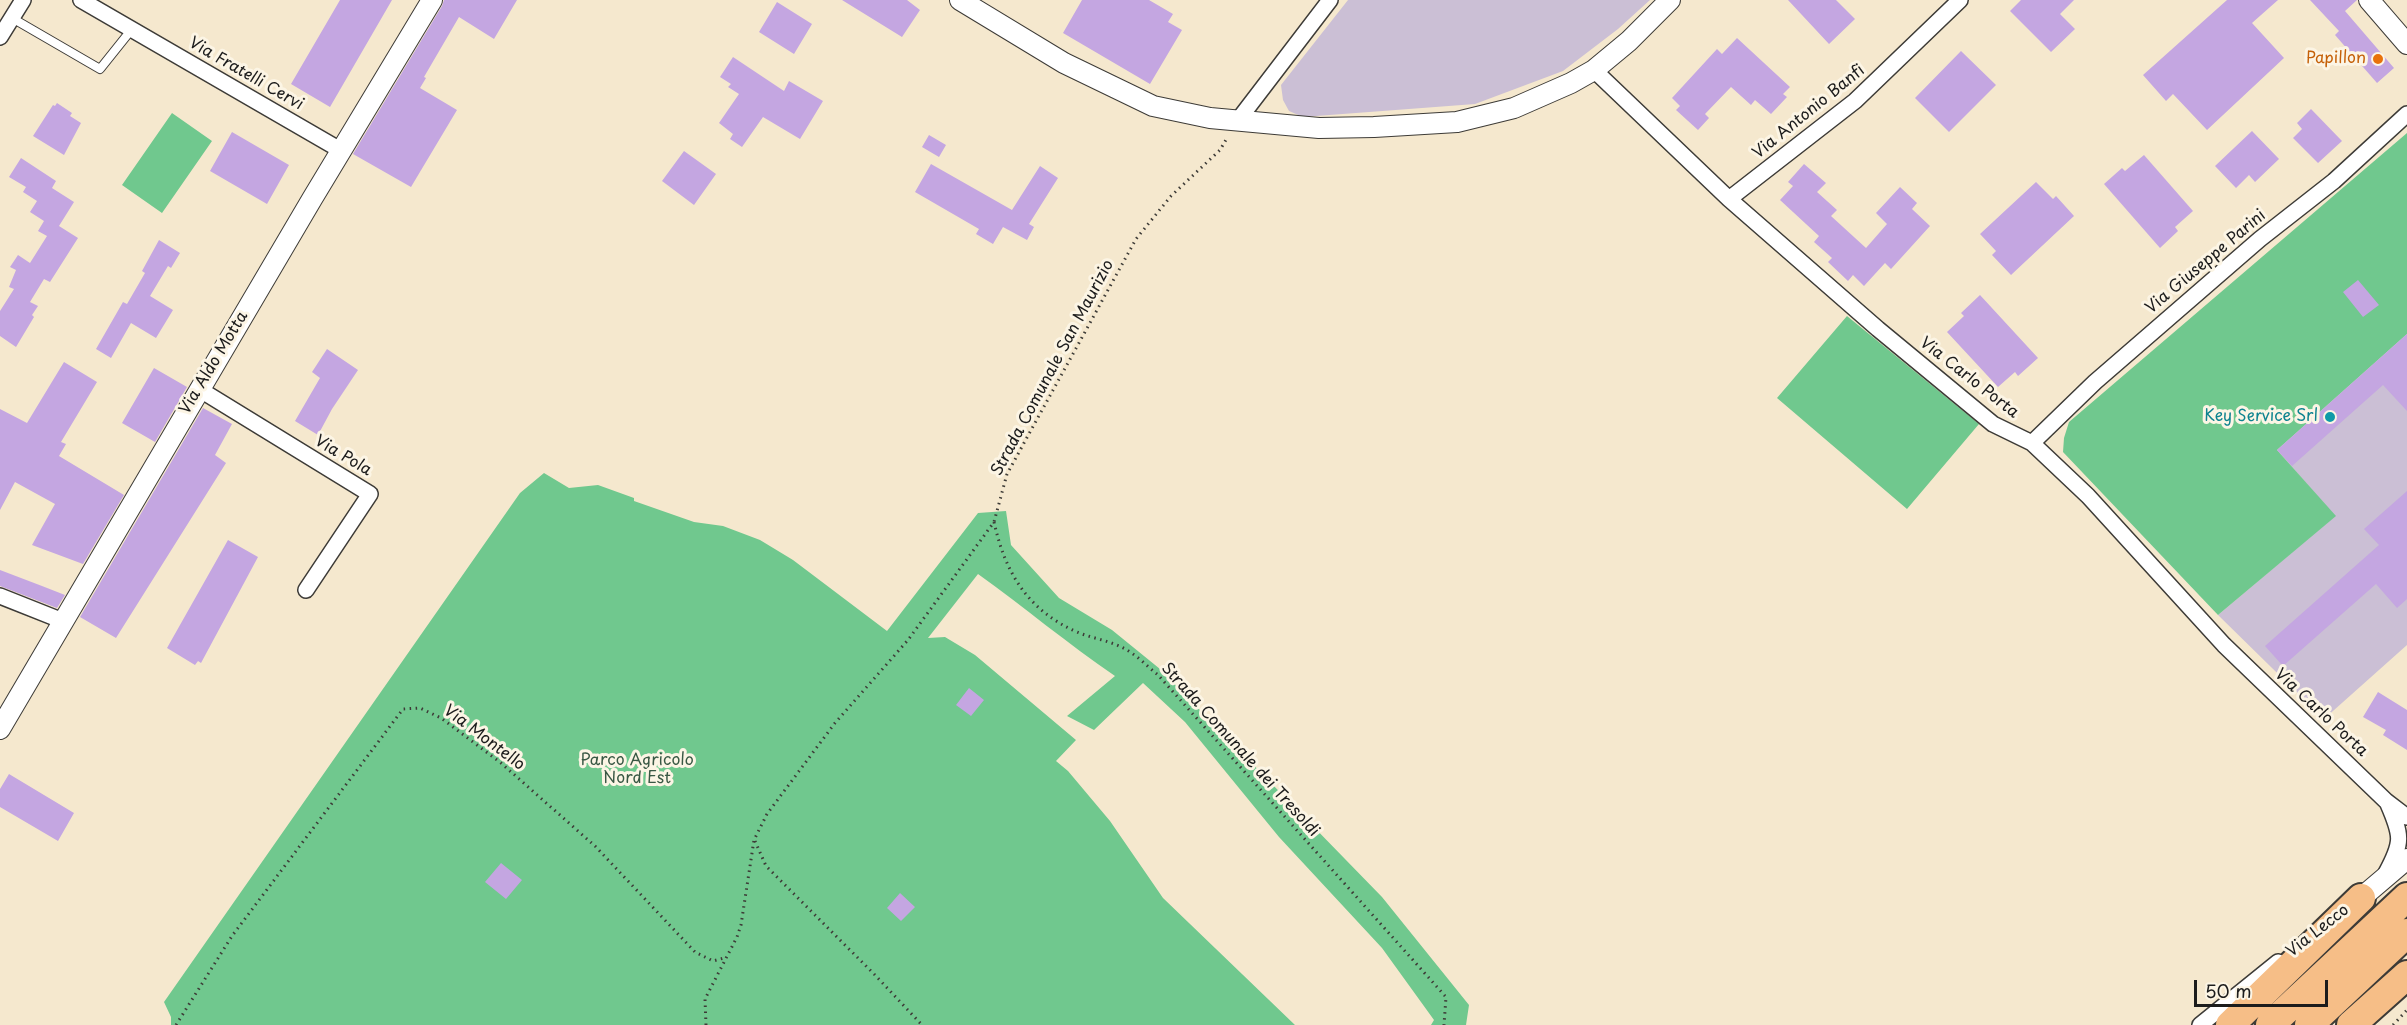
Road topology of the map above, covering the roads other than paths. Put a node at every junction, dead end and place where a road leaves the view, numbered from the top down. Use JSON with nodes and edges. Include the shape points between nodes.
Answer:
{"nodes":[{"id":1,"x":23,"y":0,"type":"edge"},
{"id":2,"x":81,"y":0,"type":"edge"},
{"id":3,"x":432,"y":0,"type":"edge"},
{"id":4,"x":960,"y":0,"type":"edge"},
{"id":5,"x":1330,"y":0,"type":"edge"},
{"id":6,"x":1670,"y":0,"type":"edge"},
{"id":7,"x":1960,"y":0,"type":"edge"},
{"id":8,"x":2369,"y":0,"type":"edge"},
{"id":9,"x":12,"y":18,"type":"junction"},
{"id":10,"x":132,"y":29,"type":"junction"},
{"id":11,"x":0,"y":37,"type":"edge"},
{"id":12,"x":2407,"y":44,"type":"edge"},
{"id":13,"x":1594,"y":70,"type":"junction"},
{"id":14,"x":2407,"y":114,"type":"edge"},
{"id":15,"x":1239,"y":119,"type":"junction"},
{"id":16,"x":342,"y":150,"type":"junction"},
{"id":17,"x":1729,"y":198,"type":"junction"},
{"id":18,"x":199,"y":389,"type":"junction"},
{"id":19,"x":2032,"y":443,"type":"junction"},
{"id":20,"x":306,"y":590,"type":"dead end"},
{"id":21,"x":0,"y":596,"type":"edge"},
{"id":22,"x":63,"y":621,"type":"junction"},
{"id":23,"x":0,"y":729,"type":"edge"},
{"id":24,"x":2386,"y":801,"type":"junction"},
{"id":25,"x":2407,"y":811,"type":"edge"},
{"id":26,"x":2407,"y":817,"type":"edge"},
{"id":27,"x":2407,"y":858,"type":"edge"},
{"id":28,"x":2372,"y":889,"type":"junction"},
{"id":29,"x":2407,"y":897,"type":"edge"},
{"id":30,"x":2407,"y":933,"type":"edge"},
{"id":31,"x":2407,"y":975,"type":"edge"},
{"id":32,"x":2407,"y":984,"type":"edge"},
{"id":33,"x":2200,"y":1025,"type":"edge"},
{"id":34,"x":2230,"y":1025,"type":"edge"},
{"id":35,"x":2270,"y":1025,"type":"edge"},
{"id":36,"x":2309,"y":1025,"type":"edge"},
{"id":37,"x":2351,"y":1025,"type":"edge"},
{"id":38,"x":2368,"y":1025,"type":"edge"}],
"edges":[{"from":1,"to":9,"type":"street"},
{"from":2,"to":10,"type":"street","name":"Via Fratelli Cervi"},
{"from":3,"to":16,"type":"street","name":"Via Aldo Motta"},
{"from":4,"to":15,"type":"street","via":[[1064,63],[1153,106],[1201,117]]},
{"from":5,"to":15,"type":"street"},
{"from":6,"to":13,"type":"street"},
{"from":7,"to":17,"type":"street","name":"Via Antonio Banfi","via":[[1856,101]]},
{"from":8,"to":12,"type":"street"},
{"from":9,"to":10,"type":"lane","via":[[100,69]]},
{"from":9,"to":11,"type":"street"},
{"from":10,"to":16,"type":"street","name":"Via Fratelli Cervi"},
{"from":13,"to":15,"type":"street","via":[[1514,108],[1457,122],[1319,128]]},
{"from":13,"to":17,"type":"street","name":"Via Carlo Porta"},
{"from":14,"to":19,"type":"street","name":"Via Giuseppe Parini","via":[[2334,181],[2112,366]]},
{"from":16,"to":18,"type":"street","name":"Via Aldo Motta"},
{"from":17,"to":19,"type":"street","name":"Via Carlo Porta","via":[[1993,424]]},
{"from":18,"to":20,"type":"street","name":"Via Pola","via":[[370,494]]},
{"from":18,"to":22,"type":"street","name":"Via Aldo Motta"},
{"from":19,"to":24,"type":"street","name":"Via Carlo Porta","via":[[2088,496],[2224,645]]},
{"from":21,"to":22,"type":"street"},
{"from":22,"to":23,"type":"street","name":"Via Aldo Motta"},
{"from":24,"to":25,"type":"street","name":"Via Carlo Porta"},
{"from":24,"to":26,"type":"street","name":"Via Carlo Porta"},
{"from":24,"to":28,"type":"street","name":"Via Carlo Porta","via":[[2400,838],[2398,850]]},
{"from":27,"to":28,"type":"street","name":"Via Lecco"},
{"from":28,"to":33,"type":"street","name":"Via Lecco"},
{"from":28,"to":34,"type":"highway"},
{"from":29,"to":35,"type":"highway"},
{"from":30,"to":36,"type":"highway"},
{"from":31,"to":37,"type":"highway"},
{"from":32,"to":38,"type":"street"}]}
